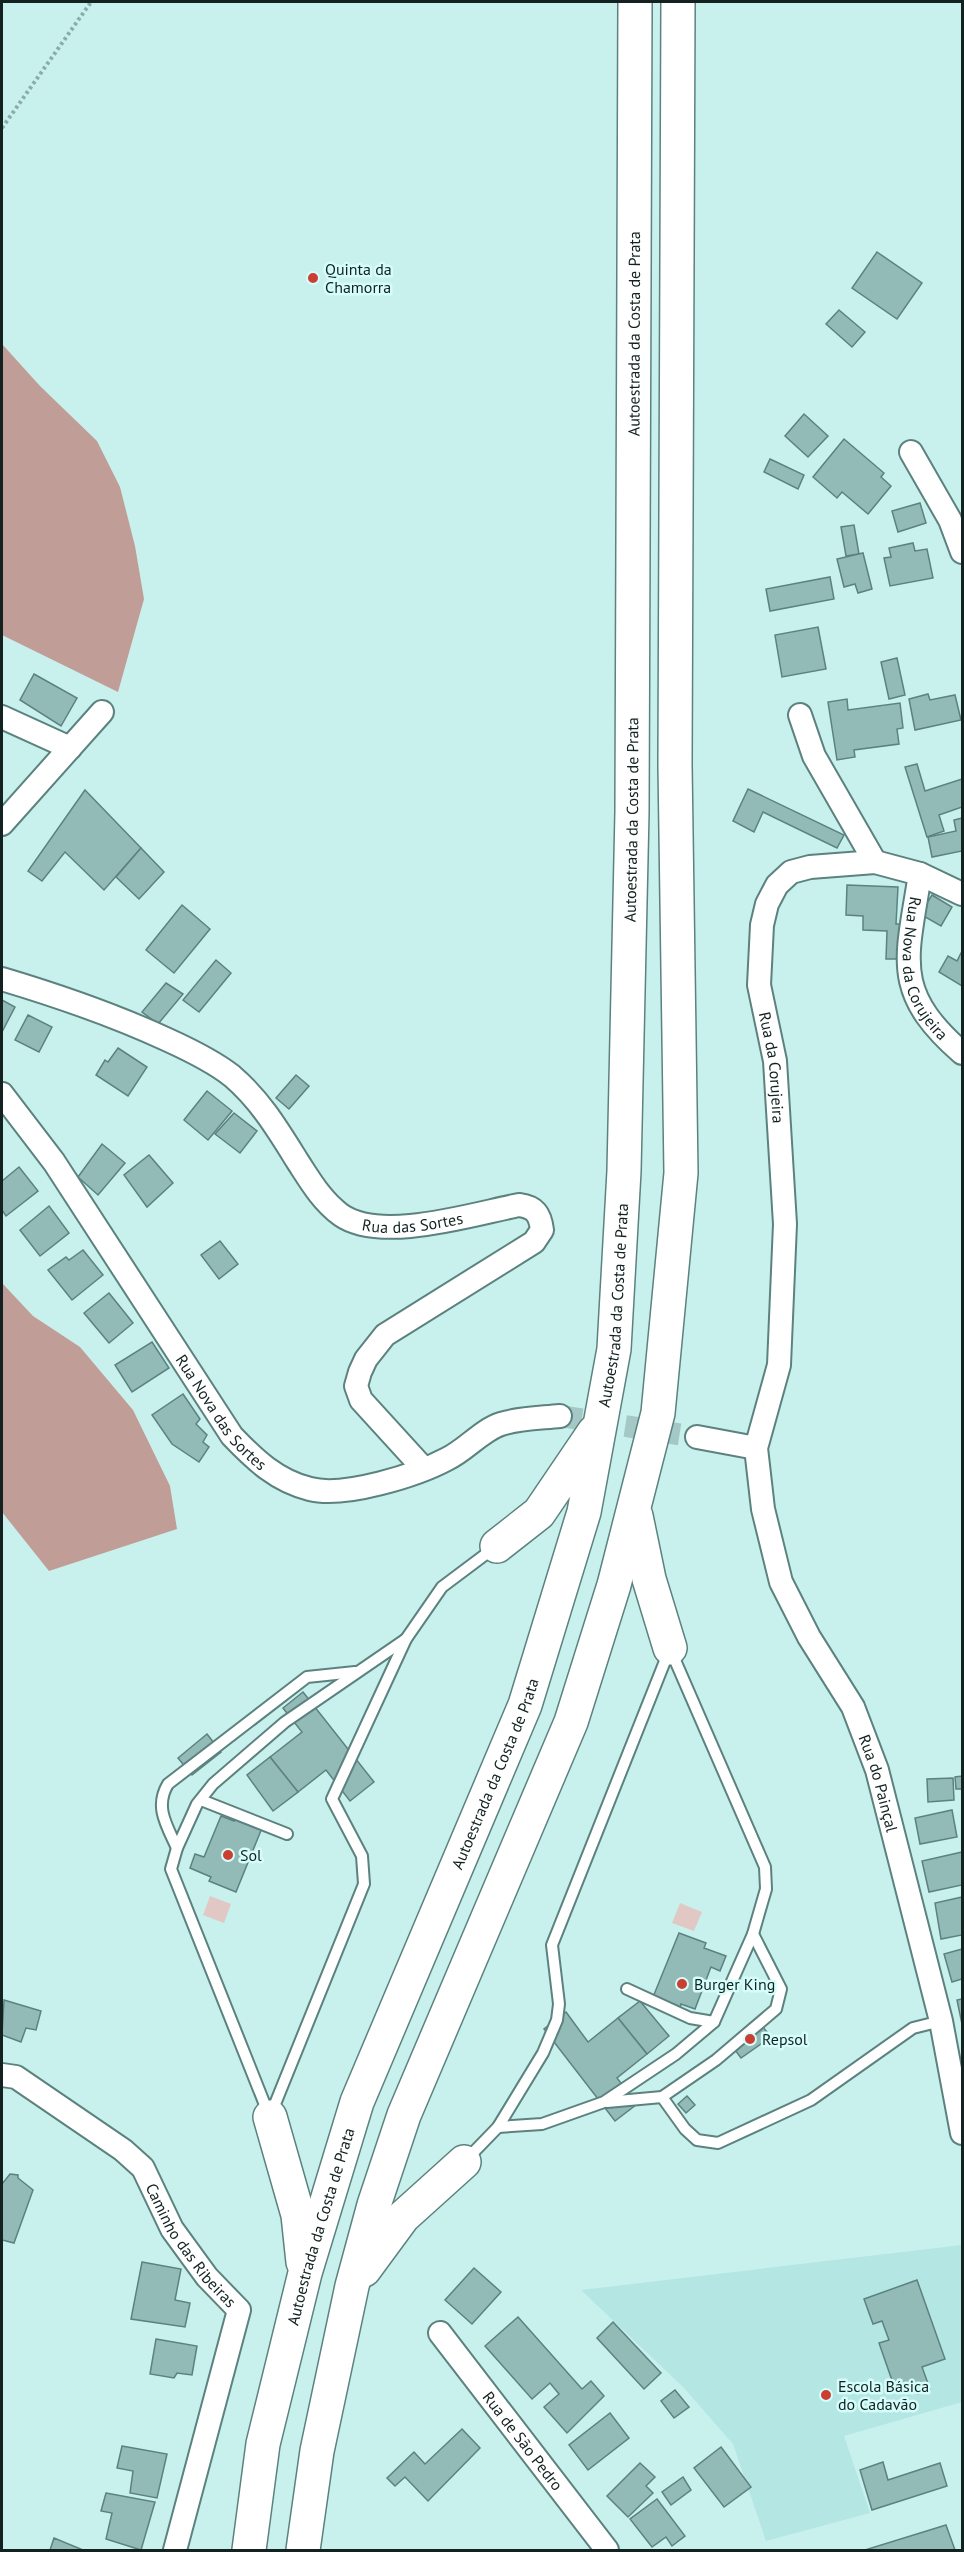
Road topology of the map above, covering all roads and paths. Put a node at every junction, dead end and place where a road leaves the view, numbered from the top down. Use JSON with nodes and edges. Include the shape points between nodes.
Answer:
{"nodes":[{"id":1,"x":90,"y":2,"type":"edge"},
{"id":2,"x":635,"y":2,"type":"edge"},
{"id":3,"x":678,"y":2,"type":"edge"},
{"id":4,"x":2,"y":128,"type":"edge"},
{"id":5,"x":911,"y":452,"type":"dead end"},
{"id":6,"x":963,"y":552,"type":"edge"},
{"id":7,"x":102,"y":712,"type":"dead end"},
{"id":8,"x":800,"y":715,"type":"dead end"},
{"id":9,"x":2,"y":717,"type":"edge"},
{"id":10,"x":70,"y":748,"type":"junction"},
{"id":11,"x":2,"y":824,"type":"edge"},
{"id":12,"x":875,"y":862,"type":"junction"},
{"id":13,"x":920,"y":874,"type":"junction"},
{"id":14,"x":963,"y":894,"type":"edge"},
{"id":15,"x":2,"y":979,"type":"edge"},
{"id":16,"x":963,"y":1053,"type":"edge"},
{"id":17,"x":2,"y":1094,"type":"edge"},
{"id":18,"x":604,"y":1415,"type":"junction"},
{"id":19,"x":560,"y":1416,"type":"tunnel mouth"},
{"id":20,"x":697,"y":1437,"type":"tunnel mouth"},
{"id":21,"x":756,"y":1448,"type":"junction"},
{"id":22,"x":423,"y":1468,"type":"junction"},
{"id":23,"x":635,"y":1509,"type":"junction"},
{"id":24,"x":497,"y":1546,"type":"joint"},
{"id":25,"x":406,"y":1639,"type":"junction"},
{"id":26,"x":670,"y":1648,"type":"junction"},
{"id":27,"x":358,"y":1672,"type":"junction"},
{"id":28,"x":201,"y":1800,"type":"junction"},
{"id":29,"x":287,"y":1834,"type":"dead end"},
{"id":30,"x":177,"y":1848,"type":"junction"},
{"id":31,"x":753,"y":1934,"type":"junction"},
{"id":32,"x":627,"y":1989,"type":"dead end"},
{"id":33,"x":941,"y":2021,"type":"junction"},
{"id":34,"x":714,"y":2022,"type":"junction"},
{"id":35,"x":2,"y":2075,"type":"edge"},
{"id":36,"x":662,"y":2097,"type":"junction"},
{"id":37,"x":604,"y":2102,"type":"junction"},
{"id":38,"x":270,"y":2117,"type":"junction"},
{"id":39,"x":498,"y":2127,"type":"junction"},
{"id":40,"x":963,"y":2133,"type":"edge"},
{"id":41,"x":464,"y":2162,"type":"joint"},
{"id":42,"x":305,"y":2273,"type":"junction"},
{"id":43,"x":352,"y":2286,"type":"junction"},
{"id":44,"x":440,"y":2333,"type":"dead end"},
{"id":45,"x":175,"y":2550,"type":"edge"},
{"id":46,"x":249,"y":2550,"type":"edge"},
{"id":47,"x":303,"y":2550,"type":"edge"},
{"id":48,"x":607,"y":2550,"type":"edge"}],
"edges":[{"from":1,"to":4,"type":"path"},
{"from":2,"to":18,"type":"highway","name":"Autoestrada da Costa de Prata","via":[[631,896],[623,1195],[614,1349]]},
{"from":3,"to":23,"type":"highway","via":[[675,765],[681,1173],[658,1413]]},
{"from":5,"to":6,"type":"street","via":[[950,520]]},
{"from":7,"to":10,"type":"street"},
{"from":8,"to":12,"type":"street","via":[[814,756]]},
{"from":9,"to":10,"type":"street"},
{"from":10,"to":11,"type":"street"},
{"from":12,"to":13,"type":"street","name":"Rua da Corujeira"},
{"from":12,"to":21,"type":"street","name":"Rua da Corujeira","via":[[791,872],[777,885],[762,925],[759,985],[775,1061],[785,1224],[779,1365]]},
{"from":13,"to":14,"type":"street","name":"Rua da Corujeira"},
{"from":13,"to":16,"type":"street","name":"Rua Nova da Corujeira","via":[[910,939],[910,981],[930,1023]]},
{"from":15,"to":22,"type":"street","name":"Rua das Sortes","via":[[147,1031],[230,1075],[261,1103],[322,1197],[342,1216],[361,1225],[397,1228],[519,1205],[531,1207],[540,1216],[542,1230],[534,1242],[397,1325],[375,1346],[360,1372],[356,1386],[361,1400]]},
{"from":17,"to":22,"type":"street","name":"Rua Nova das Sortes","via":[[54,1162],[232,1436],[259,1464],[288,1482],[312,1490],[388,1482]]},
{"from":18,"to":24,"type":"highway","via":[[539,1513]]},
{"from":18,"to":42,"type":"highway","name":"Autoestrada da Costa de Prata","via":[[584,1512],[525,1705],[357,2102]]},
{"from":19,"to":22,"type":"street","name":"Rua Nova das Sortes","via":[[500,1424],[447,1459]]},
{"from":20,"to":21,"type":"street"},
{"from":21,"to":33,"type":"street","name":"Rua do Painçal","via":[[763,1509],[781,1582],[809,1637],[853,1707],[877,1770]]},
{"from":23,"to":26,"type":"highway","via":[[649,1579]]},
{"from":23,"to":43,"type":"highway","via":[[571,1722],[404,2115]]},
{"from":24,"to":25,"type":"lane","via":[[442,1587]]},
{"from":25,"to":27,"type":"lane"},
{"from":25,"to":38,"type":"lane","via":[[332,1799],[362,1856],[364,1884]]},
{"from":26,"to":31,"type":"lane","via":[[765,1867],[766,1889]]},
{"from":26,"to":39,"type":"lane","via":[[552,1945],[559,2004],[557,2020],[543,2053]]},
{"from":27,"to":28,"type":"lane","via":[[285,1722],[213,1784]]},
{"from":27,"to":30,"type":"lane","via":[[307,1677],[168,1784],[160,1806]]},
{"from":28,"to":29,"type":"lane"},
{"from":28,"to":30,"type":"lane"},
{"from":30,"to":38,"type":"lane","via":[[171,1869]]},
{"from":31,"to":34,"type":"lane"},
{"from":31,"to":36,"type":"lane","via":[[781,1989],[776,2010],[716,2060]]},
{"from":32,"to":34,"type":"lane","via":[[690,2018]]},
{"from":33,"to":36,"type":"lane","via":[[913,2028],[811,2100],[718,2143],[697,2140]]},
{"from":33,"to":40,"type":"street","name":"Rua do Painçal"},
{"from":34,"to":37,"type":"lane","via":[[676,2054]]},
{"from":35,"to":45,"type":"street","name":"Caminho das Ribeiras","via":[[16,2078],[123,2150],[143,2168],[172,2229],[207,2277],[239,2310]]},
{"from":36,"to":37,"type":"lane"},
{"from":37,"to":39,"type":"lane","via":[[542,2124]]},
{"from":38,"to":42,"type":"highway","via":[[298,2215]]},
{"from":39,"to":41,"type":"lane"},
{"from":41,"to":43,"type":"highway","via":[[403,2217]]},
{"from":42,"to":46,"type":"highway","name":"Autoestrada da Costa de Prata","via":[[263,2444]]},
{"from":43,"to":47,"type":"highway","via":[[317,2451]]},
{"from":44,"to":48,"type":"street","name":"Rua de São Pedro"}]}
